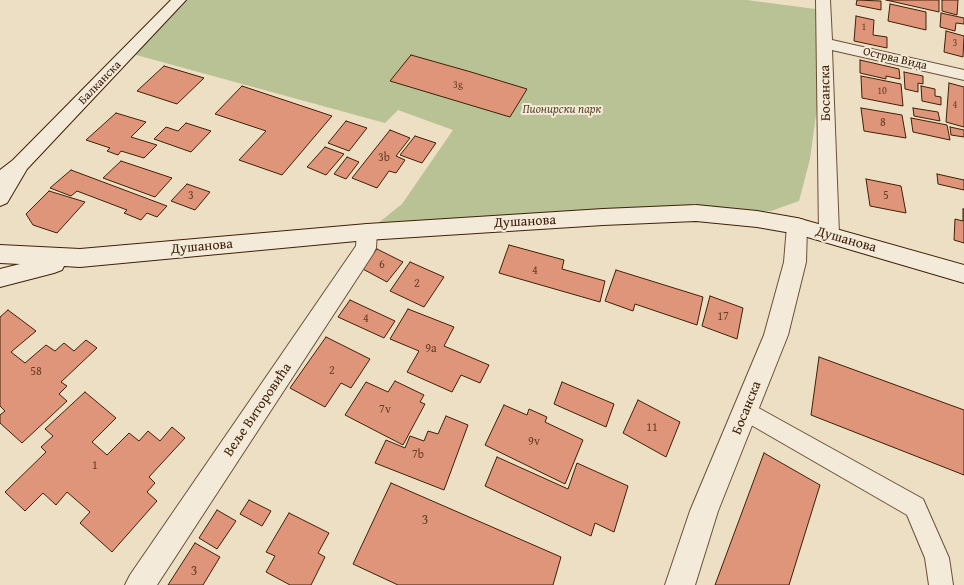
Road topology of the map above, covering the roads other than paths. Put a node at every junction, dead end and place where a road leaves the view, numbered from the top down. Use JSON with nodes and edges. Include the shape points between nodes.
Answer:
{"nodes":[{"id":1,"x":180,"y":0,"type":"edge"},
{"id":2,"x":823,"y":0,"type":"edge"},
{"id":3,"x":825,"y":43,"type":"junction"},
{"id":4,"x":964,"y":75,"type":"edge"},
{"id":5,"x":20,"y":165,"type":"junction"},
{"id":6,"x":0,"y":180,"type":"edge"},
{"id":7,"x":0,"y":198,"type":"edge"},
{"id":8,"x":797,"y":226,"type":"junction"},
{"id":9,"x":366,"y":232,"type":"junction"},
{"id":10,"x":829,"y":234,"type":"junction"},
{"id":11,"x":0,"y":254,"type":"edge"},
{"id":12,"x":80,"y":258,"type":"junction"},
{"id":13,"x":964,"y":274,"type":"edge"},
{"id":14,"x":0,"y":278,"type":"edge"},
{"id":15,"x":746,"y":411,"type":"junction"},
{"id":16,"x":140,"y":585,"type":"edge"},
{"id":17,"x":680,"y":585,"type":"edge"},
{"id":18,"x":941,"y":585,"type":"edge"}],
"edges":[{"from":1,"to":5,"type":"main road","name":"Балканска"},
{"from":2,"to":3,"type":"main road","name":"Босанска"},
{"from":3,"to":4,"type":"main road","name":"Острва Вида"},
{"from":3,"to":10,"type":"main road","name":"Босанска"},
{"from":5,"to":6,"type":"main road","name":"Балканска"},
{"from":5,"to":7,"type":"main road","name":"Балканска"},
{"from":8,"to":9,"type":"main road","name":"Душанова","via":[[757,218],[696,214],[603,217]]},
{"from":8,"to":10,"type":"main road","name":"Душанова"},
{"from":8,"to":15,"type":"main road","name":"Босанска","via":[[795,262],[776,335]]},
{"from":9,"to":12,"type":"main road","name":"Душанова"},
{"from":9,"to":16,"type":"main road","name":"Веље Виторовића","via":[[366,248]]},
{"from":10,"to":13,"type":"main road","name":"Душанова"},
{"from":11,"to":12,"type":"main road","name":"Душанова"},
{"from":12,"to":14,"type":"main road","name":"Душанова"},
{"from":15,"to":17,"type":"main road","name":"Босанска","via":[[704,511]]},
{"from":15,"to":18,"type":"lane","via":[[915,507],[937,558]]}]}
